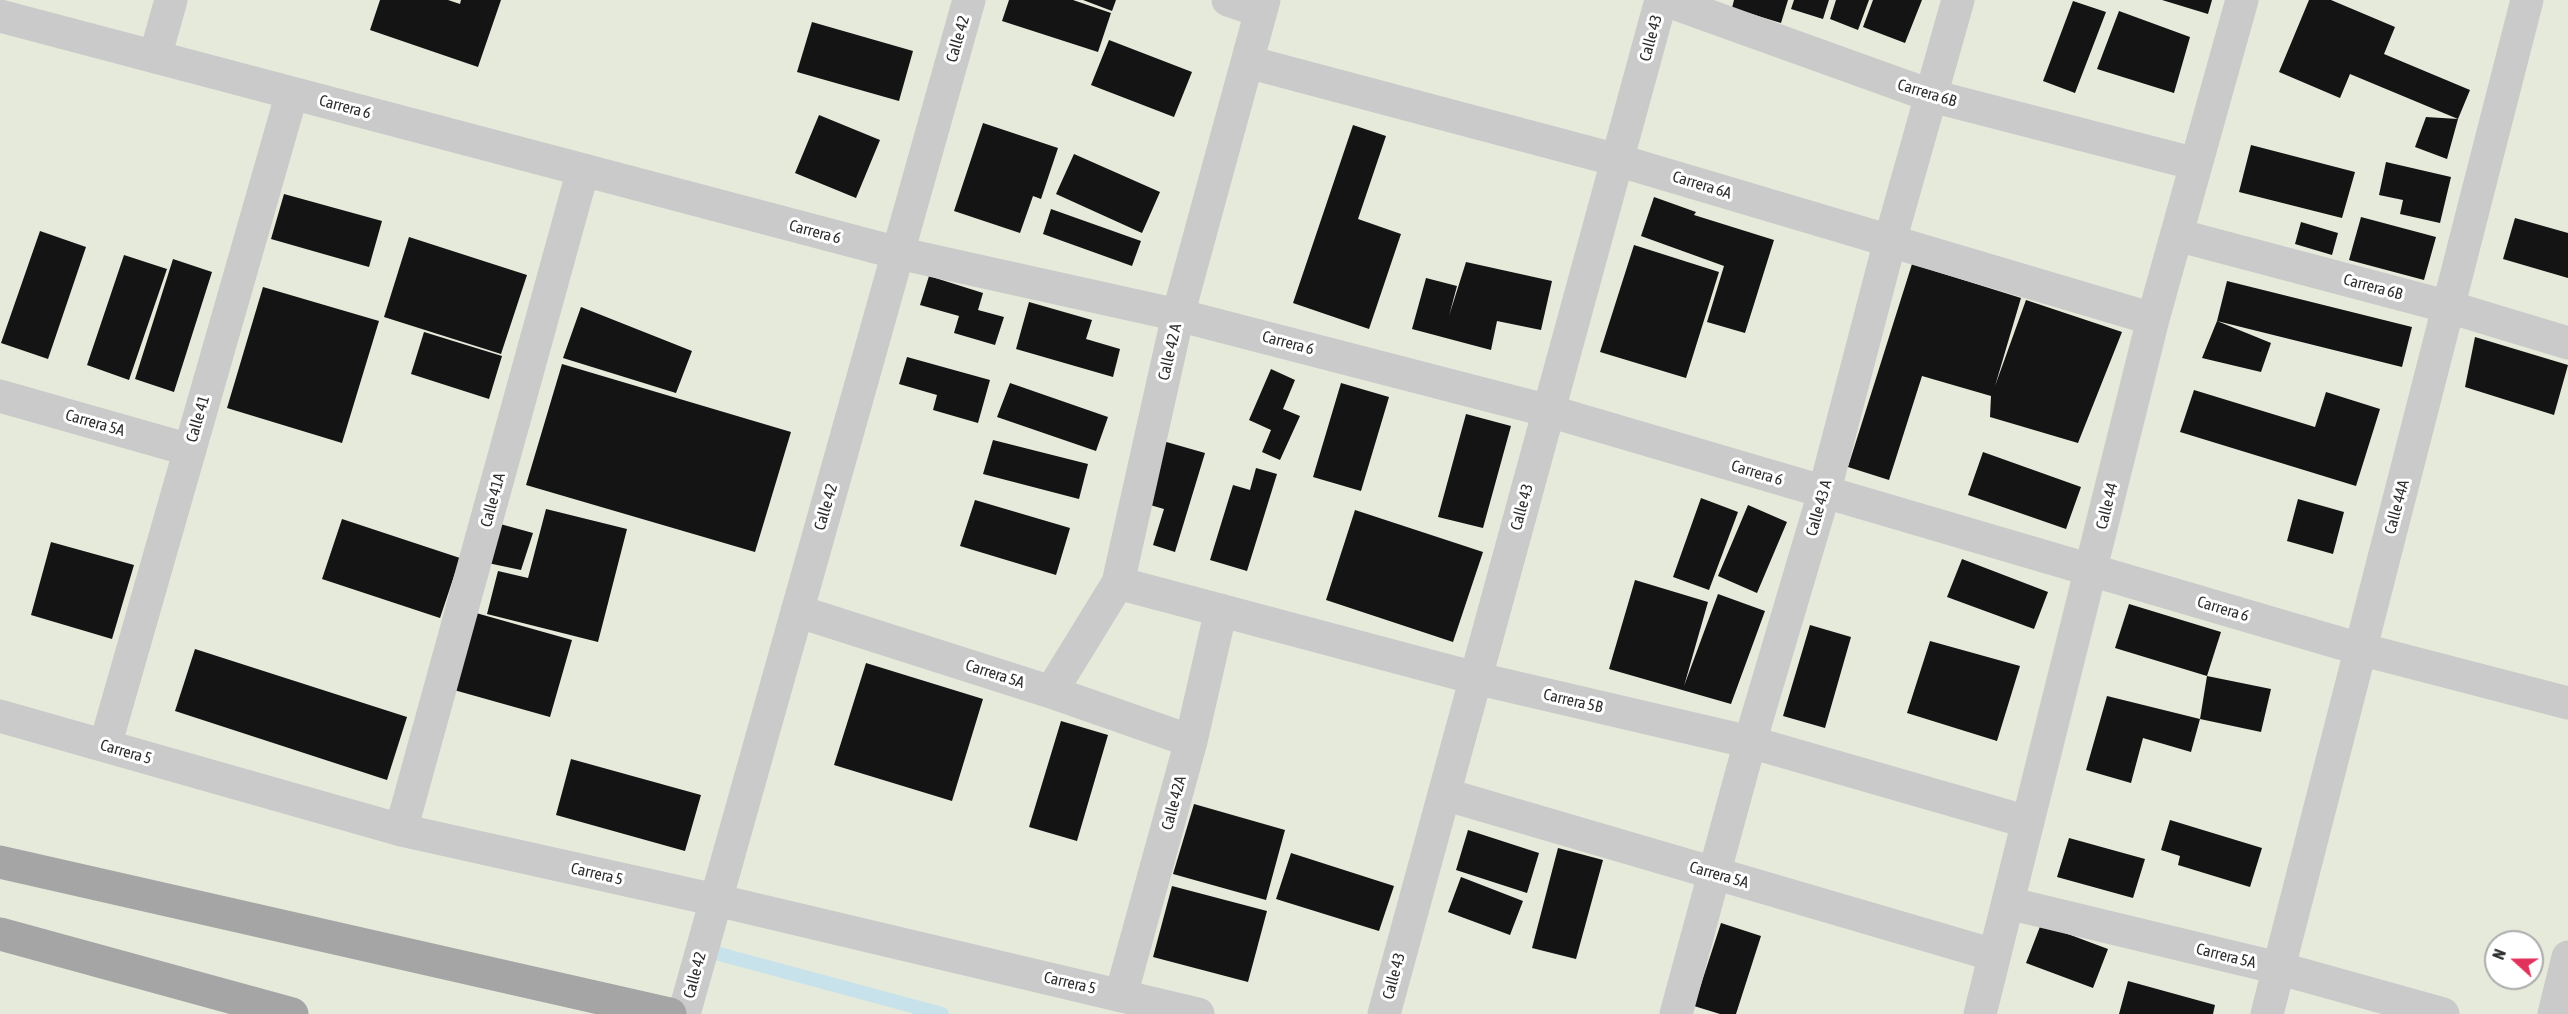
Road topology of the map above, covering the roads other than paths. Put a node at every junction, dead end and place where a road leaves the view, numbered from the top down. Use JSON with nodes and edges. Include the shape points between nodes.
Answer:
{"nodes":[{"id":1,"x":171,"y":0,"type":"edge"},
{"id":2,"x":969,"y":0,"type":"edge"},
{"id":3,"x":1228,"y":0,"type":"edge"},
{"id":4,"x":1663,"y":0,"type":"edge"},
{"id":5,"x":1958,"y":0,"type":"edge"},
{"id":6,"x":2242,"y":0,"type":"edge"},
{"id":7,"x":2527,"y":0,"type":"edge"},
{"id":8,"x":1263,"y":6,"type":"edge"},
{"id":9,"x":0,"y":16,"type":"edge"},
{"id":10,"x":155,"y":57,"type":"junction"},
{"id":11,"x":1248,"y":62,"type":"junction"},
{"id":12,"x":292,"y":93,"type":"junction"},
{"id":13,"x":1932,"y":96,"type":"junction"},
{"id":14,"x":1617,"y":160,"type":"junction"},
{"id":15,"x":2196,"y":164,"type":"junction"},
{"id":16,"x":583,"y":170,"type":"junction"},
{"id":17,"x":2177,"y":235,"type":"junction"},
{"id":18,"x":1890,"y":241,"type":"junction"},
{"id":19,"x":898,"y":254,"type":"junction"},
{"id":20,"x":2449,"y":307,"type":"junction"},
{"id":21,"x":1178,"y":315,"type":"junction"},
{"id":22,"x":2152,"y":319,"type":"junction"},
{"id":23,"x":2568,"y":343,"type":"edge"},
{"id":24,"x":0,"y":396,"type":"edge"},
{"id":25,"x":1549,"y":411,"type":"junction"},
{"id":26,"x":190,"y":450,"type":"junction"},
{"id":27,"x":1824,"y":493,"type":"junction"},
{"id":28,"x":2092,"y":569,"type":"junction"},
{"id":29,"x":1118,"y":583,"type":"junction"},
{"id":30,"x":1221,"y":610,"type":"junction"},
{"id":31,"x":797,"y":611,"type":"junction"},
{"id":32,"x":2360,"y":649,"type":"junction"},
{"id":33,"x":1475,"y":678,"type":"junction"},
{"id":34,"x":1052,"y":692,"type":"junction"},
{"id":35,"x":2568,"y":703,"type":"edge"},
{"id":36,"x":0,"y":716,"type":"edge"},
{"id":37,"x":1191,"y":741,"type":"junction"},
{"id":38,"x":1750,"y":742,"type":"junction"},
{"id":39,"x":105,"y":746,"type":"junction"},
{"id":40,"x":1444,"y":794,"type":"junction"},
{"id":41,"x":2028,"y":822,"type":"junction"},
{"id":42,"x":401,"y":830,"type":"junction"},
{"id":43,"x":0,"y":862,"type":"edge"},
{"id":44,"x":1713,"y":873,"type":"junction"},
{"id":45,"x":716,"y":900,"type":"junction"},
{"id":46,"x":2008,"y":903,"type":"junction"},
{"id":47,"x":0,"y":934,"type":"edge"},
{"id":48,"x":1994,"y":955,"type":"junction"},
{"id":49,"x":2568,"y":957,"type":"edge"},
{"id":50,"x":2278,"y":968,"type":"junction"},
{"id":51,"x":1121,"y":995,"type":"junction"},
{"id":52,"x":292,"y":1014,"type":"edge"},
{"id":53,"x":670,"y":1014,"type":"edge"},
{"id":54,"x":684,"y":1014,"type":"edge"},
{"id":55,"x":1198,"y":1014,"type":"edge"},
{"id":56,"x":1384,"y":1014,"type":"edge"},
{"id":57,"x":1676,"y":1014,"type":"edge"},
{"id":58,"x":1980,"y":1014,"type":"edge"},
{"id":59,"x":2267,"y":1014,"type":"edge"},
{"id":60,"x":2444,"y":1014,"type":"edge"},
{"id":61,"x":2554,"y":1014,"type":"edge"}],
"edges":[{"from":1,"to":10,"type":"street"},
{"from":2,"to":19,"type":"street","name":"Calle 42"},
{"from":3,"to":8,"type":"street"},
{"from":4,"to":13,"type":"street","name":"Carrera 6B"},
{"from":4,"to":14,"type":"street","name":"Calle 43"},
{"from":5,"to":13,"type":"street","name":"Calle 43 A"},
{"from":6,"to":15,"type":"street","name":"Calle 44"},
{"from":7,"to":20,"type":"street","name":"Calle 44A"},
{"from":8,"to":11,"type":"street","name":"Calle 42 A"},
{"from":9,"to":10,"type":"street","name":"Carrera 6"},
{"from":10,"to":12,"type":"street","name":"Carrera 6"},
{"from":11,"to":14,"type":"street","name":"Carrera 6A"},
{"from":11,"to":21,"type":"street","name":"Calle 42 A"},
{"from":12,"to":16,"type":"street","name":"Carrera 6"},
{"from":12,"to":26,"type":"street","name":"Calle 41"},
{"from":13,"to":15,"type":"street","name":"Carrera 6B"},
{"from":13,"to":18,"type":"street","name":"Calle 43 A"},
{"from":14,"to":18,"type":"street","name":"Carrera 6A"},
{"from":14,"to":25,"type":"street","name":"Calle 43"},
{"from":15,"to":17,"type":"street","name":"Calle 44"},
{"from":16,"to":19,"type":"street","name":"Carrera 6"},
{"from":16,"to":42,"type":"street","name":"Calle 41A"},
{"from":17,"to":20,"type":"street","name":"Carrera 6B"},
{"from":17,"to":22,"type":"street","name":"Calle 44"},
{"from":18,"to":22,"type":"street","name":"Carrera 6A"},
{"from":18,"to":27,"type":"street","name":"Calle 43 A"},
{"from":19,"to":21,"type":"street","name":"Carrera 6"},
{"from":19,"to":31,"type":"street","name":"Calle 42"},
{"from":20,"to":23,"type":"street","name":"Carrera 6B"},
{"from":20,"to":32,"type":"street","name":"Calle 44A"},
{"from":21,"to":25,"type":"street","name":"Carrera 6"},
{"from":21,"to":29,"type":"street","name":"Calle 42 A"},
{"from":22,"to":28,"type":"street","name":"Calle 44"},
{"from":24,"to":26,"type":"street","name":"Carrera 5A"},
{"from":25,"to":27,"type":"street","name":"Carrera 6"},
{"from":25,"to":33,"type":"street","name":"Calle 43"},
{"from":26,"to":39,"type":"street","name":"Calle 41"},
{"from":27,"to":28,"type":"street","name":"Carrera 6"},
{"from":27,"to":38,"type":"street","name":"Calle 43 A"},
{"from":28,"to":32,"type":"street","name":"Carrera 6"},
{"from":28,"to":41,"type":"street","name":"Calle 44"},
{"from":29,"to":30,"type":"street","name":"Carrera 5B"},
{"from":29,"to":34,"type":"street","name":"Calle 42 A"},
{"from":30,"to":33,"type":"street","name":"Carrera 5B"},
{"from":30,"to":37,"type":"street","name":"Calle 42A"},
{"from":31,"to":34,"type":"street","name":"Carrera 5A"},
{"from":31,"to":45,"type":"street","name":"Calle 42"},
{"from":32,"to":35,"type":"street","name":"Carrera 6"},
{"from":32,"to":50,"type":"street","name":"Calle 44A"},
{"from":33,"to":38,"type":"street","name":"Carrera 5B"},
{"from":33,"to":40,"type":"street","name":"Calle 43"},
{"from":34,"to":37,"type":"street","name":"Carrera 5A"},
{"from":36,"to":39,"type":"street","name":"Carrera 5"},
{"from":37,"to":51,"type":"street","name":"Calle 42A"},
{"from":38,"to":41,"type":"street","name":"Carrera 5B"},
{"from":38,"to":44,"type":"street","name":"Calle 43 A"},
{"from":39,"to":42,"type":"street","name":"Carrera 5"},
{"from":40,"to":44,"type":"street","name":"Carrera 5A"},
{"from":40,"to":56,"type":"street","name":"Calle 43"},
{"from":41,"to":46,"type":"street","name":"Calle 44"},
{"from":42,"to":45,"type":"street","name":"Carrera 5"},
{"from":43,"to":53,"type":"main road"},
{"from":44,"to":48,"type":"street","name":"Carrera 5A"},
{"from":44,"to":57,"type":"street","name":"Calle 43 A"},
{"from":45,"to":51,"type":"street","name":"Carrera 5"},
{"from":45,"to":54,"type":"street","name":"Calle 42"},
{"from":46,"to":48,"type":"street","name":"Calle 44"},
{"from":46,"to":50,"type":"street","name":"Carrera 5A"},
{"from":47,"to":52,"type":"main road"},
{"from":48,"to":58,"type":"street","name":"Calle 44"},
{"from":49,"to":61,"type":"street"},
{"from":50,"to":59,"type":"street","name":"Calle 44A"},
{"from":50,"to":60,"type":"street","name":"Carrera 5A"},
{"from":51,"to":55,"type":"street","name":"Carrera 5"}]}
